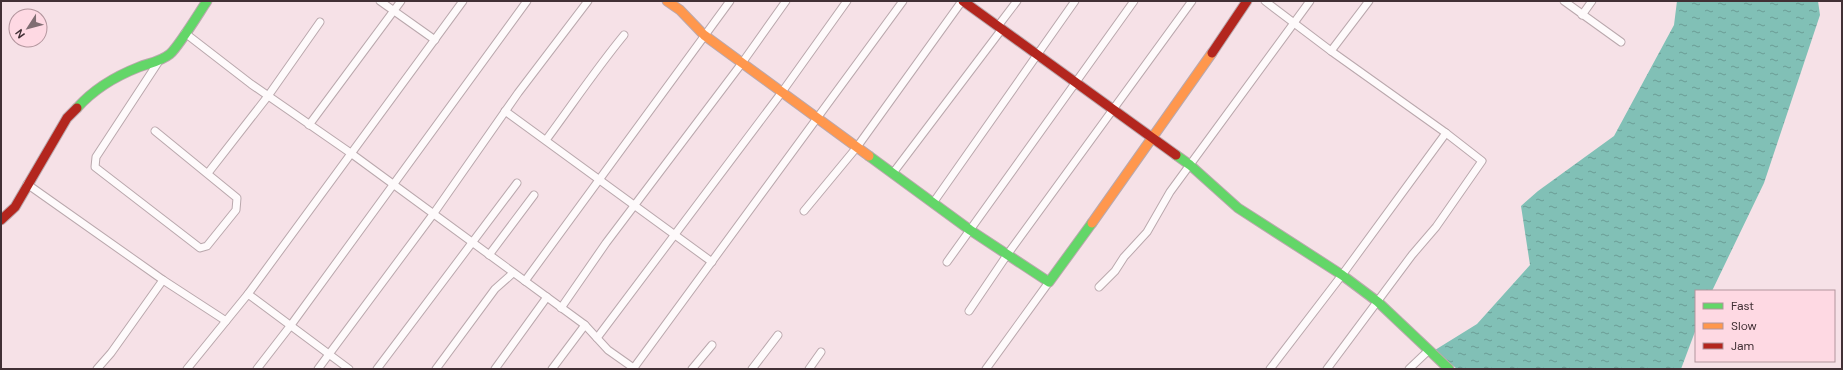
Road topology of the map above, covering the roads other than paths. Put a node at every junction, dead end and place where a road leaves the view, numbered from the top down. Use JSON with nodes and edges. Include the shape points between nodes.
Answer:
{"nodes":[{"id":1,"x":206,"y":1,"type":"edge"},
{"id":2,"x":380,"y":1,"type":"edge"},
{"id":3,"x":401,"y":1,"type":"edge"},
{"id":4,"x":463,"y":1,"type":"edge"},
{"id":5,"x":527,"y":1,"type":"edge"},
{"id":6,"x":588,"y":1,"type":"edge"},
{"id":7,"x":730,"y":1,"type":"edge"},
{"id":8,"x":786,"y":1,"type":"edge"},
{"id":9,"x":847,"y":1,"type":"edge"},
{"id":10,"x":904,"y":1,"type":"edge"},
{"id":11,"x":963,"y":1,"type":"edge"},
{"id":12,"x":1017,"y":1,"type":"edge"},
{"id":13,"x":1076,"y":1,"type":"edge"},
{"id":14,"x":1134,"y":1,"type":"edge"},
{"id":15,"x":1192,"y":1,"type":"edge"},
{"id":16,"x":1247,"y":1,"type":"edge"},
{"id":17,"x":1265,"y":1,"type":"edge"},
{"id":18,"x":1310,"y":1,"type":"edge"},
{"id":19,"x":1369,"y":1,"type":"edge"},
{"id":20,"x":1564,"y":1,"type":"edge"},
{"id":21,"x":1592,"y":1,"type":"edge"},
{"id":22,"x":670,"y":2,"type":"edge"},
{"id":23,"x":394,"y":12,"type":"junction"},
{"id":24,"x":1582,"y":15,"type":"junction"},
{"id":25,"x":320,"y":22,"type":"dead end"},
{"id":26,"x":1293,"y":22,"type":"junction"},
{"id":27,"x":1000,"y":27,"type":"junction"},
{"id":28,"x":185,"y":32,"type":"junction"},
{"id":29,"x":704,"y":35,"type":"junction"},
{"id":30,"x":624,"y":36,"type":"dead end"},
{"id":31,"x":435,"y":40,"type":"junction"},
{"id":32,"x":1621,"y":42,"type":"dead end"},
{"id":33,"x":1331,"y":51,"type":"junction"},
{"id":34,"x":1037,"y":56,"type":"junction"},
{"id":35,"x":159,"y":60,"type":"junction"},
{"id":36,"x":742,"y":63,"type":"junction"},
{"id":37,"x":1075,"y":82,"type":"junction"},
{"id":38,"x":782,"y":92,"type":"junction"},
{"id":39,"x":268,"y":96,"type":"junction"},
{"id":40,"x":1112,"y":109,"type":"junction"},
{"id":41,"x":505,"y":111,"type":"junction"},
{"id":42,"x":818,"y":118,"type":"junction"},
{"id":43,"x":308,"y":125,"type":"junction"},
{"id":44,"x":155,"y":131,"type":"dead end"},
{"id":45,"x":1446,"y":133,"type":"junction"},
{"id":46,"x":1153,"y":138,"type":"junction"},
{"id":47,"x":546,"y":140,"type":"junction"},
{"id":48,"x":857,"y":147,"type":"junction"},
{"id":49,"x":352,"y":154,"type":"junction"},
{"id":50,"x":1190,"y":165,"type":"junction"},
{"id":51,"x":208,"y":173,"type":"junction"},
{"id":52,"x":893,"y":173,"type":"junction"},
{"id":53,"x":599,"y":180,"type":"junction"},
{"id":54,"x":517,"y":183,"type":"dead end"},
{"id":55,"x":27,"y":184,"type":"junction"},
{"id":56,"x":394,"y":185,"type":"junction"},
{"id":57,"x":534,"y":195,"type":"dead end"},
{"id":58,"x":933,"y":202,"type":"junction"},
{"id":59,"x":635,"y":206,"type":"junction"},
{"id":60,"x":804,"y":211,"type":"dead end"},
{"id":61,"x":434,"y":213,"type":"junction"},
{"id":62,"x":1,"y":220,"type":"edge"},
{"id":63,"x":970,"y":230,"type":"junction"},
{"id":64,"x":675,"y":234,"type":"junction"},
{"id":65,"x":471,"y":242,"type":"junction"},
{"id":66,"x":489,"y":255,"type":"junction"},
{"id":67,"x":1006,"y":255,"type":"junction"},
{"id":68,"x":712,"y":262,"type":"junction"},
{"id":69,"x":947,"y":262,"type":"dead end"},
{"id":70,"x":513,"y":273,"type":"junction"},
{"id":71,"x":1342,"y":275,"type":"junction"},
{"id":72,"x":163,"y":280,"type":"junction"},
{"id":73,"x":525,"y":281,"type":"junction"},
{"id":74,"x":1049,"y":282,"type":"junction"},
{"id":75,"x":1099,"y":287,"type":"dead end"},
{"id":76,"x":248,"y":294,"type":"junction"},
{"id":77,"x":547,"y":297,"type":"junction"},
{"id":78,"x":1378,"y":302,"type":"junction"},
{"id":79,"x":561,"y":308,"type":"junction"},
{"id":80,"x":969,"y":311,"type":"dead end"},
{"id":81,"x":226,"y":321,"type":"junction"},
{"id":82,"x":291,"y":325,"type":"junction"},
{"id":83,"x":585,"y":325,"type":"junction"},
{"id":84,"x":778,"y":335,"type":"dead end"},
{"id":85,"x":598,"y":338,"type":"junction"},
{"id":86,"x":712,"y":345,"type":"dead end"},
{"id":87,"x":1429,"y":350,"type":"junction"},
{"id":88,"x":821,"y":352,"type":"dead end"},
{"id":89,"x":329,"y":354,"type":"junction"},
{"id":90,"x":97,"y":369,"type":"edge"},
{"id":91,"x":187,"y":369,"type":"edge"},
{"id":92,"x":257,"y":369,"type":"edge"},
{"id":93,"x":318,"y":369,"type":"edge"},
{"id":94,"x":349,"y":369,"type":"edge"},
{"id":95,"x":376,"y":369,"type":"edge"},
{"id":96,"x":436,"y":369,"type":"edge"},
{"id":97,"x":495,"y":369,"type":"edge"},
{"id":98,"x":552,"y":369,"type":"edge"},
{"id":99,"x":634,"y":369,"type":"edge"},
{"id":100,"x":692,"y":369,"type":"edge"},
{"id":101,"x":752,"y":369,"type":"edge"},
{"id":102,"x":809,"y":369,"type":"edge"},
{"id":103,"x":986,"y":369,"type":"edge"},
{"id":104,"x":1270,"y":369,"type":"edge"},
{"id":105,"x":1327,"y":369,"type":"edge"},
{"id":106,"x":1408,"y":369,"type":"edge"},
{"id":107,"x":1449,"y":369,"type":"edge"}],
"edges":[{"from":1,"to":28,"type":"street"},
{"from":2,"to":23,"type":"street"},
{"from":3,"to":23,"type":"street"},
{"from":4,"to":31,"type":"street"},
{"from":5,"to":56,"type":"street"},
{"from":6,"to":41,"type":"street"},
{"from":7,"to":29,"type":"street"},
{"from":8,"to":36,"type":"street"},
{"from":9,"to":38,"type":"street"},
{"from":10,"to":42,"type":"street"},
{"from":11,"to":27,"type":"street"},
{"from":11,"to":48,"type":"street"},
{"from":12,"to":27,"type":"street"},
{"from":13,"to":34,"type":"street"},
{"from":14,"to":37,"type":"street"},
{"from":15,"to":40,"type":"street"},
{"from":16,"to":46,"type":"street"},
{"from":17,"to":26,"type":"street"},
{"from":18,"to":26,"type":"street"},
{"from":19,"to":33,"type":"street"},
{"from":20,"to":24,"type":"street"},
{"from":21,"to":24,"type":"street"},
{"from":22,"to":29,"type":"street"},
{"from":23,"to":31,"type":"street"},
{"from":23,"to":43,"type":"street"},
{"from":24,"to":32,"type":"street"},
{"from":25,"to":39,"type":"street"},
{"from":26,"to":33,"type":"street"},
{"from":26,"to":50,"type":"street"},
{"from":27,"to":34,"type":"street"},
{"from":27,"to":52,"type":"street"},
{"from":28,"to":35,"type":"street","via":[[171,53]]},
{"from":28,"to":39,"type":"street"},
{"from":29,"to":36,"type":"street"},
{"from":29,"to":53,"type":"street"},
{"from":30,"to":47,"type":"street","via":[[594,72]]},
{"from":31,"to":49,"type":"street"},
{"from":33,"to":45,"type":"street"},
{"from":34,"to":37,"type":"street"},
{"from":34,"to":58,"type":"street"},
{"from":35,"to":51,"type":"street","via":[[96,157],[95,166],[200,248],[207,246],[238,205],[237,198]]},
{"from":35,"to":55,"type":"street","via":[[127,73],[88,96],[67,118]]},
{"from":36,"to":38,"type":"street"},
{"from":36,"to":59,"type":"street"},
{"from":37,"to":40,"type":"street"},
{"from":37,"to":63,"type":"street"},
{"from":38,"to":42,"type":"street"},
{"from":38,"to":64,"type":"street"},
{"from":39,"to":43,"type":"street"},
{"from":39,"to":51,"type":"street"},
{"from":40,"to":46,"type":"street"},
{"from":40,"to":67,"type":"street"},
{"from":41,"to":47,"type":"street"},
{"from":41,"to":61,"type":"street"},
{"from":42,"to":48,"type":"street"},
{"from":42,"to":68,"type":"street"},
{"from":43,"to":49,"type":"street"},
{"from":44,"to":51,"type":"street"},
{"from":45,"to":71,"type":"street"},
{"from":45,"to":78,"type":"street","via":[[1482,161],[1436,227]]},
{"from":46,"to":50,"type":"street"},
{"from":46,"to":74,"type":"street"},
{"from":47,"to":53,"type":"street"},
{"from":48,"to":52,"type":"street"},
{"from":48,"to":60,"type":"street"},
{"from":49,"to":56,"type":"street"},
{"from":49,"to":76,"type":"street"},
{"from":50,"to":71,"type":"street","via":[[1238,208]]},
{"from":50,"to":75,"type":"street","via":[[1170,192],[1147,232]]},
{"from":52,"to":58,"type":"street"},
{"from":53,"to":59,"type":"street"},
{"from":53,"to":73,"type":"street"},
{"from":54,"to":65,"type":"street"},
{"from":55,"to":62,"type":"street","via":[[15,207]]},
{"from":55,"to":72,"type":"street"},
{"from":56,"to":61,"type":"street"},
{"from":56,"to":82,"type":"street"},
{"from":57,"to":66,"type":"street"},
{"from":58,"to":63,"type":"street"},
{"from":59,"to":64,"type":"street"},
{"from":59,"to":79,"type":"street"},
{"from":61,"to":65,"type":"street"},
{"from":61,"to":89,"type":"street"},
{"from":63,"to":67,"type":"street"},
{"from":63,"to":69,"type":"street"},
{"from":64,"to":68,"type":"street"},
{"from":64,"to":85,"type":"street"},
{"from":65,"to":66,"type":"street"},
{"from":65,"to":95,"type":"street"},
{"from":66,"to":70,"type":"street"},
{"from":67,"to":74,"type":"street"},
{"from":67,"to":80,"type":"street"},
{"from":68,"to":99,"type":"street"},
{"from":70,"to":73,"type":"street"},
{"from":70,"to":96,"type":"street","via":[[495,289]]},
{"from":71,"to":78,"type":"street"},
{"from":71,"to":104,"type":"street"},
{"from":72,"to":81,"type":"street"},
{"from":72,"to":90,"type":"street"},
{"from":73,"to":77,"type":"street"},
{"from":74,"to":103,"type":"street"},
{"from":76,"to":81,"type":"street"},
{"from":76,"to":82,"type":"street"},
{"from":77,"to":79,"type":"street"},
{"from":77,"to":97,"type":"street"},
{"from":78,"to":87,"type":"street"},
{"from":78,"to":105,"type":"street"},
{"from":79,"to":83,"type":"street"},
{"from":81,"to":91,"type":"street"},
{"from":82,"to":89,"type":"street"},
{"from":82,"to":92,"type":"street"},
{"from":83,"to":85,"type":"street"},
{"from":83,"to":98,"type":"street"},
{"from":84,"to":101,"type":"street"},
{"from":85,"to":99,"type":"street","via":[[608,350]]},
{"from":86,"to":100,"type":"street"},
{"from":87,"to":106,"type":"street"},
{"from":87,"to":107,"type":"street"},
{"from":88,"to":102,"type":"street"},
{"from":89,"to":93,"type":"street"},
{"from":89,"to":94,"type":"street"}]}
